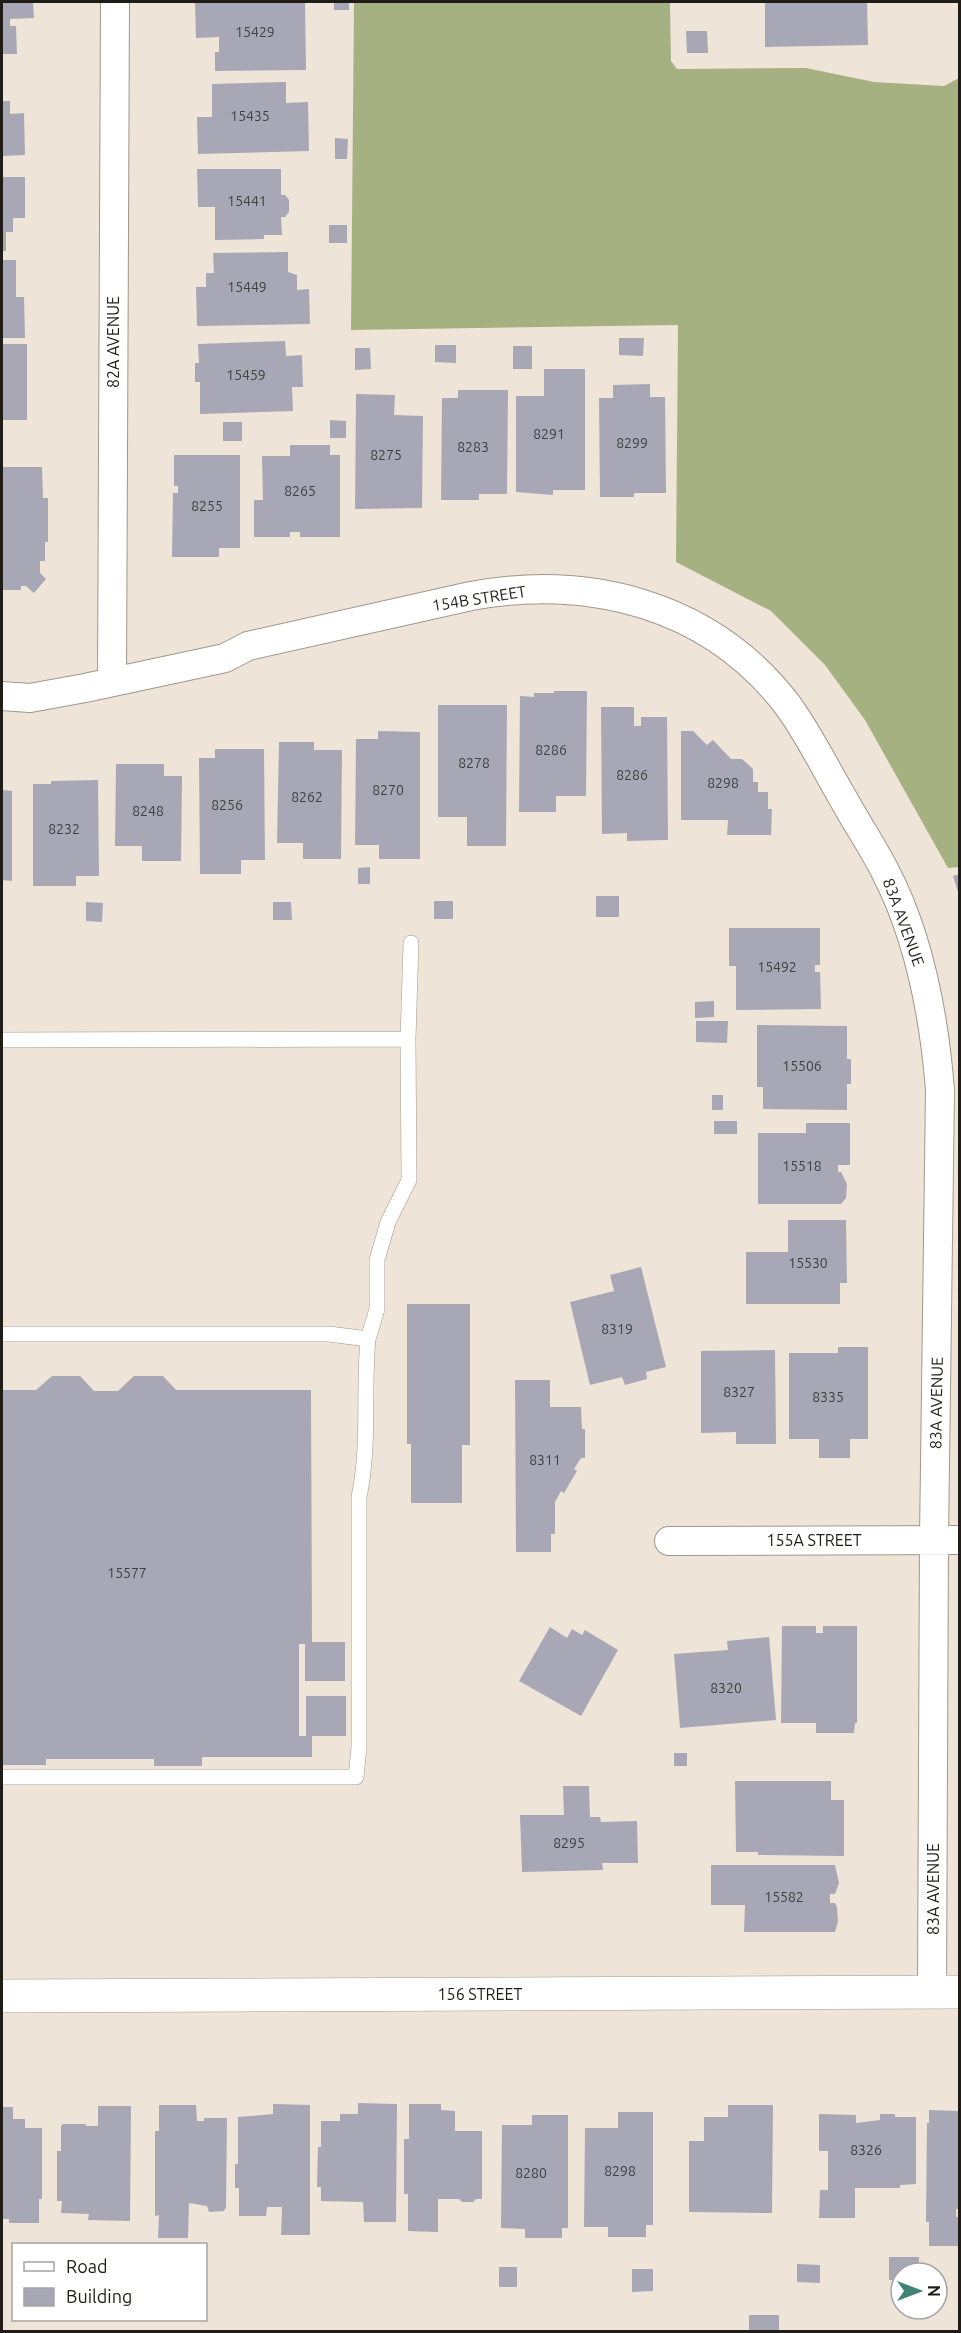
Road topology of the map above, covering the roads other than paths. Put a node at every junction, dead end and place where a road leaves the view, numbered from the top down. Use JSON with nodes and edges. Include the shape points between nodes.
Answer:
{"nodes":[{"id":1,"x":115,"y":2,"type":"edge"},
{"id":2,"x":112,"y":682,"type":"junction"},
{"id":3,"x":2,"y":696,"type":"edge"},
{"id":4,"x":860,"y":829,"type":"joint"},
{"id":5,"x":411,"y":943,"type":"dead end"},
{"id":6,"x":408,"y":1039,"type":"junction"},
{"id":7,"x":2,"y":1040,"type":"edge"},
{"id":8,"x":950,"y":1090,"type":"edge"},
{"id":9,"x":2,"y":1334,"type":"edge"},
{"id":10,"x":368,"y":1339,"type":"junction"},
{"id":11,"x":946,"y":1540,"type":"edge"},
{"id":12,"x":669,"y":1541,"type":"dead end"},
{"id":13,"x":2,"y":1777,"type":"edge"},
{"id":14,"x":946,"y":1992,"type":"edge"},
{"id":15,"x":2,"y":1996,"type":"edge"}],
"edges":[{"from":1,"to":2,"type":"street","name":"82A AVENUE"},
{"from":2,"to":3,"type":"street","name":"154B STREET","via":[[30,698]]},
{"from":2,"to":4,"type":"street","name":"154B STREET","via":[[225,658],[248,646],[495,592],[557,589],[616,596],[687,621],[747,660],[791,711]]},
{"from":4,"to":8,"type":"street","name":"83A AVENUE","via":[[886,872],[919,960]]},
{"from":5,"to":6,"type":"lane"},
{"from":6,"to":7,"type":"lane"},
{"from":6,"to":10,"type":"lane","via":[[409,1180],[388,1222],[377,1260],[377,1309]]},
{"from":8,"to":11,"type":"street","name":"83A AVENUE"},
{"from":9,"to":10,"type":"lane","via":[[330,1334]]},
{"from":10,"to":13,"type":"lane","via":[[365,1468],[359,1497],[356,1777]]},
{"from":11,"to":12,"type":"street","name":"155A STREET"},
{"from":11,"to":14,"type":"street","name":"83A AVENUE"},
{"from":14,"to":15,"type":"street","name":"156 STREET"}]}
